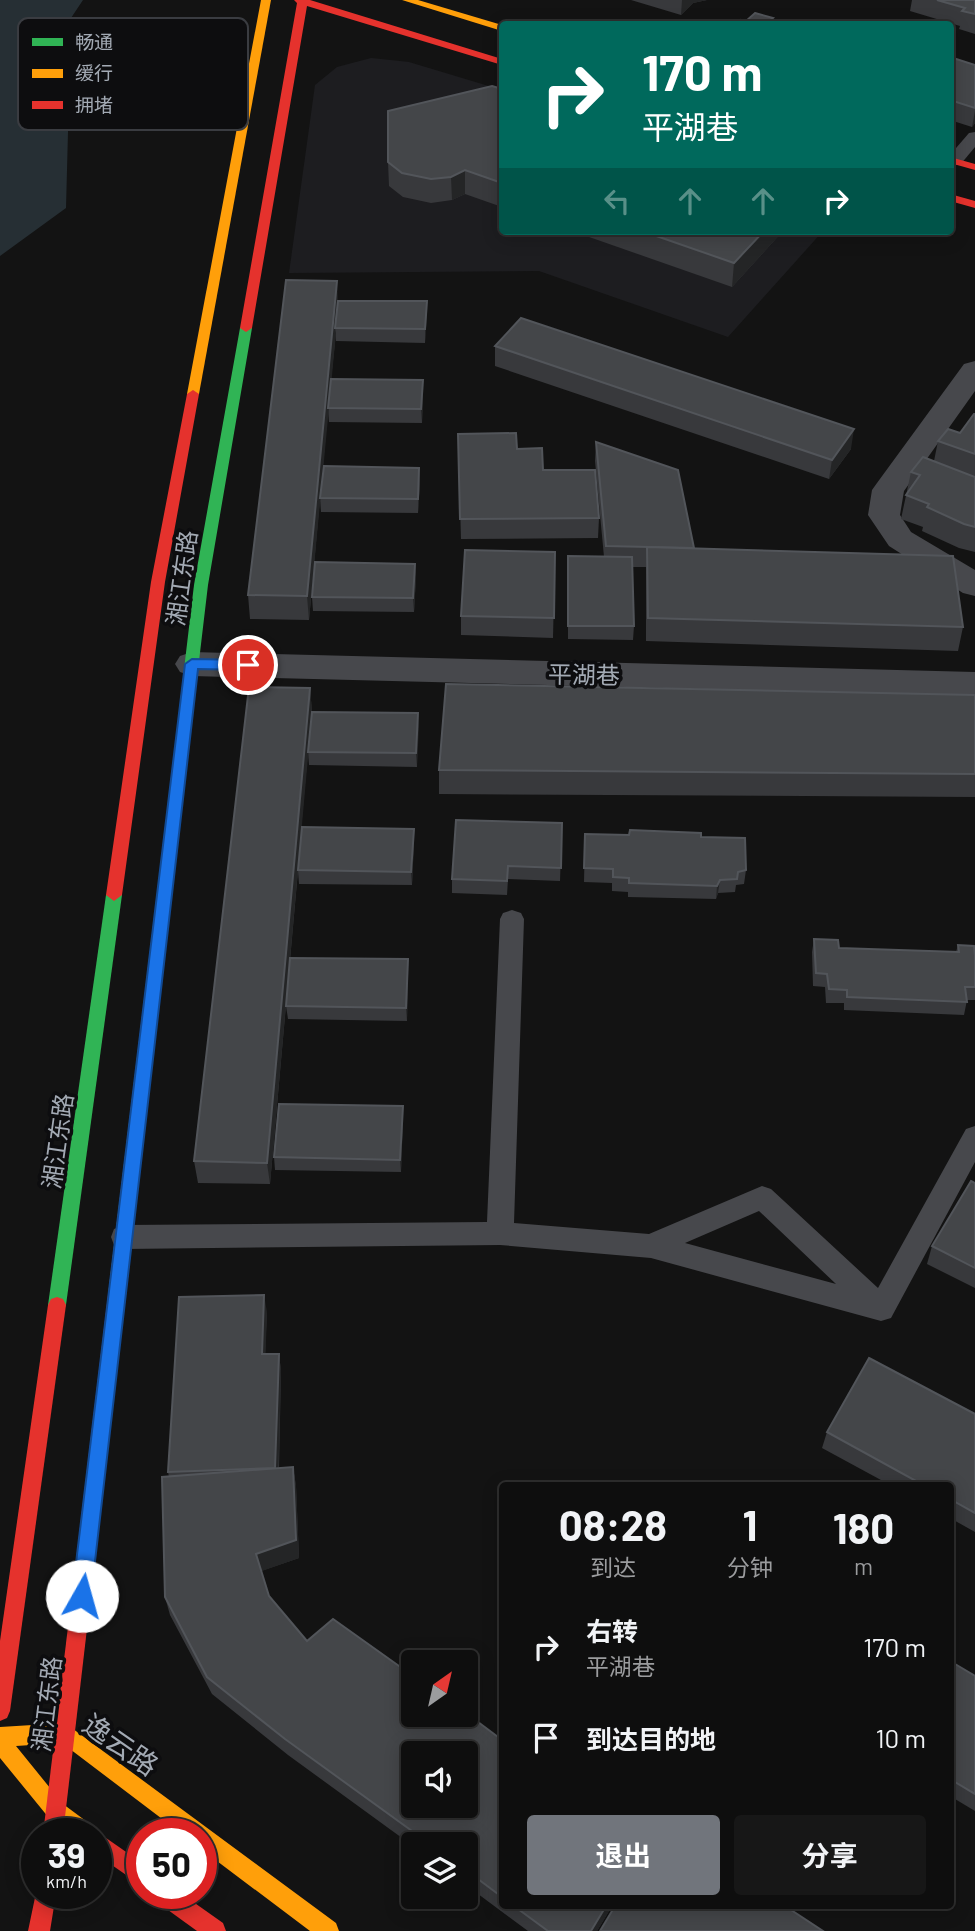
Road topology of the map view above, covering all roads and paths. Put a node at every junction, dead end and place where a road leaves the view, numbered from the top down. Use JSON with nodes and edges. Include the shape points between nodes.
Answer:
{"nodes":[{"id":1,"x":266,"y":0,"type":"edge"},
{"id":2,"x":407,"y":0,"type":"edge"},
{"id":3,"x":302,"y":1,"type":"edge"},
{"id":4,"x":499,"y":27,"type":"edge"},
{"id":5,"x":499,"y":61,"type":"edge"},
{"id":6,"x":248,"y":97,"type":"edge"},
{"id":7,"x":242,"y":130,"type":"edge"},
{"id":8,"x":975,"y":137,"type":"edge"},
{"id":9,"x":954,"y":159,"type":"edge"},
{"id":10,"x":954,"y":162,"type":"edge"},
{"id":11,"x":975,"y":167,"type":"edge"},
{"id":12,"x":954,"y":198,"type":"edge"},
{"id":13,"x":975,"y":205,"type":"edge"},
{"id":14,"x":975,"y":370,"type":"edge"},
{"id":15,"x":975,"y":584,"type":"edge"},
{"id":16,"x":192,"y":664,"type":"junction"},
{"id":17,"x":975,"y":684,"type":"edge"},
{"id":18,"x":512,"y":919,"type":"dead end"},
{"id":19,"x":975,"y":1137,"type":"edge"},
{"id":20,"x":500,"y":1233,"type":"junction"},
{"id":21,"x":124,"y":1237,"type":"junction"},
{"id":22,"x":650,"y":1246,"type":"junction"},
{"id":23,"x":881,"y":1309,"type":"junction"},
{"id":24,"x":0,"y":1711,"type":"edge"},
{"id":25,"x":65,"y":1733,"type":"junction"},
{"id":26,"x":0,"y":1740,"type":"edge"},
{"id":27,"x":56,"y":1811,"type":"junction"},
{"id":28,"x":55,"y":1818,"type":"edge"},
{"id":29,"x":65,"y":1818,"type":"edge"},
{"id":30,"x":178,"y":1818,"type":"edge"},
{"id":31,"x":217,"y":1848,"type":"edge"},
{"id":32,"x":112,"y":1853,"type":"edge"},
{"id":33,"x":126,"y":1864,"type":"edge"},
{"id":34,"x":43,"y":1909,"type":"edge"},
{"id":35,"x":185,"y":1909,"type":"edge"},
{"id":36,"x":39,"y":1931,"type":"edge"},
{"id":37,"x":215,"y":1931,"type":"edge"},
{"id":38,"x":328,"y":1931,"type":"edge"}],
"edges":[{"from":1,"to":6,"type":"main road","name":"湘江东路"},
{"from":2,"to":4,"type":"main road"},
{"from":3,"to":5,"type":"main road"},
{"from":3,"to":16,"type":"main road","name":"湘江东路","via":[[201,584]]},
{"from":7,"to":24,"type":"main road","name":"湘江东路","via":[[158,582]]},
{"from":8,"to":9,"type":"lane"},
{"from":10,"to":11,"type":"main road"},
{"from":12,"to":13,"type":"main road"},
{"from":14,"to":15,"type":"street","via":[[888,490],[884,515],[900,539]]},
{"from":16,"to":17,"type":"street","name":"平湖巷"},
{"from":16,"to":21,"type":"main road","name":"湘江东路"},
{"from":18,"to":20,"type":"lane"},
{"from":19,"to":23,"type":"lane"},
{"from":20,"to":21,"type":"lane"},
{"from":20,"to":22,"type":"lane"},
{"from":21,"to":25,"type":"main road","name":"湘江东路"},
{"from":22,"to":23,"type":"lane"},
{"from":22,"to":23,"type":"lane","via":[[762,1196]]},
{"from":25,"to":26,"type":"main road","name":"逸云路"},
{"from":25,"to":27,"type":"main road","name":"湘江东路"},
{"from":25,"to":30,"type":"main road","name":"逸云路"},
{"from":26,"to":27,"type":"main road","name":"逸云路"},
{"from":27,"to":28,"type":"main road","name":"湘江东路"},
{"from":27,"to":29,"type":"main road","name":"逸云路"},
{"from":31,"to":38,"type":"main road","name":"逸云路"},
{"from":32,"to":33,"type":"main road"},
{"from":34,"to":36,"type":"main road"},
{"from":35,"to":37,"type":"main road"}]}
